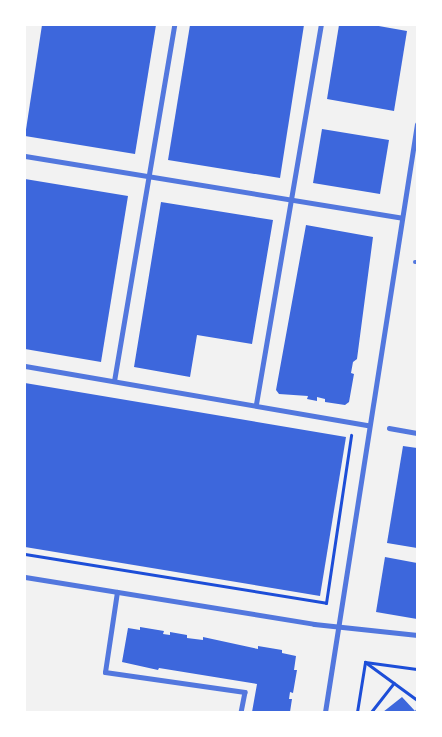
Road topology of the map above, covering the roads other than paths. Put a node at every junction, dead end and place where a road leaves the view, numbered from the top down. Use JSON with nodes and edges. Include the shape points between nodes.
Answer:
{"nodes":[{"id":1,"x":174,"y":25,"type":"edge"},
{"id":2,"x":321,"y":25,"type":"edge"},
{"id":3,"x":417,"y":124,"type":"edge"},
{"id":4,"x":25,"y":156,"type":"edge"},
{"id":5,"x":410,"y":160,"type":"junction"},
{"id":6,"x":417,"y":161,"type":"edge"},
{"id":7,"x":148,"y":176,"type":"junction"},
{"id":8,"x":292,"y":199,"type":"junction"},
{"id":9,"x":402,"y":218,"type":"junction"},
{"id":10,"x":25,"y":366,"type":"edge"},
{"id":11,"x":114,"y":381,"type":"junction"},
{"id":12,"x":256,"y":404,"type":"junction"},
{"id":13,"x":368,"y":425,"type":"junction"},
{"id":14,"x":389,"y":428,"type":"dead end"},
{"id":15,"x":417,"y":433,"type":"edge"},
{"id":16,"x":25,"y":577,"type":"edge"},
{"id":17,"x":117,"y":592,"type":"junction"},
{"id":18,"x":337,"y":627,"type":"junction"},
{"id":19,"x":417,"y":635,"type":"edge"},
{"id":20,"x":105,"y":672,"type":"joint"},
{"id":21,"x":241,"y":712,"type":"edge"},
{"id":22,"x":325,"y":712,"type":"edge"}],
"edges":[{"from":1,"to":7,"type":"street"},
{"from":2,"to":8,"type":"street"},
{"from":3,"to":5,"type":"street"},
{"from":4,"to":7,"type":"street"},
{"from":5,"to":6,"type":"street"},
{"from":5,"to":9,"type":"street"},
{"from":7,"to":8,"type":"street"},
{"from":7,"to":11,"type":"street"},
{"from":8,"to":9,"type":"street"},
{"from":8,"to":12,"type":"street"},
{"from":9,"to":13,"type":"street"},
{"from":10,"to":11,"type":"street"},
{"from":11,"to":12,"type":"street"},
{"from":12,"to":13,"type":"street"},
{"from":13,"to":18,"type":"street"},
{"from":14,"to":15,"type":"street"},
{"from":16,"to":17,"type":"street"},
{"from":17,"to":18,"type":"street"},
{"from":17,"to":20,"type":"street"},
{"from":18,"to":19,"type":"street"},
{"from":18,"to":22,"type":"street"},
{"from":20,"to":21,"type":"street","via":[[245,692]]}]}
